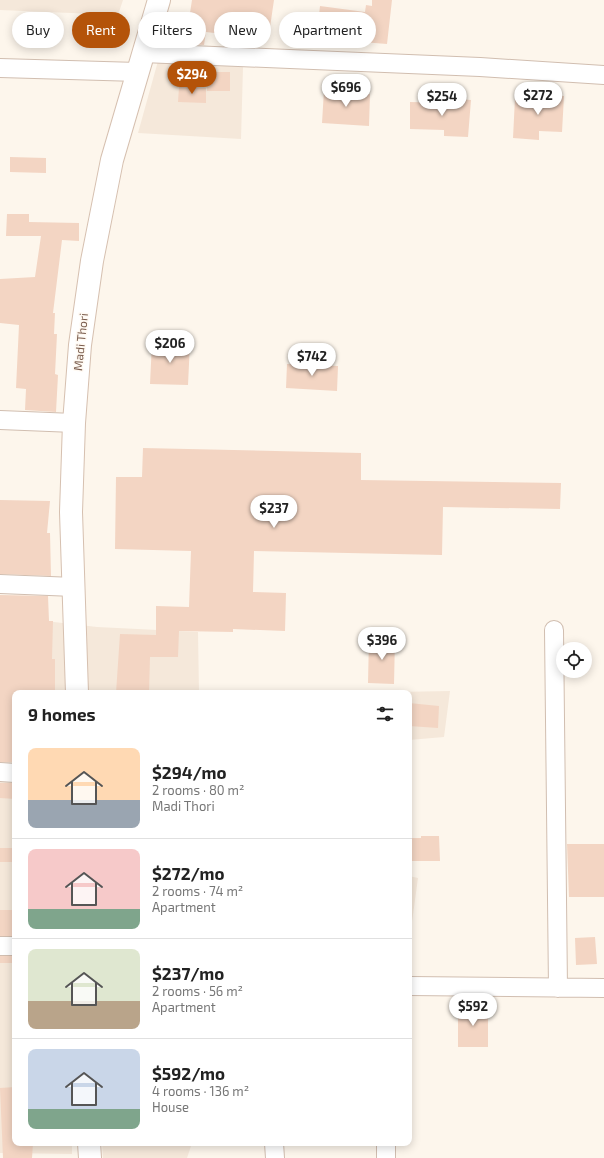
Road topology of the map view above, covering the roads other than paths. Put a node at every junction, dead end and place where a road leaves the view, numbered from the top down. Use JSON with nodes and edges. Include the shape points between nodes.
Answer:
{"nodes":[{"id":1,"x":159,"y":0,"type":"edge"},
{"id":2,"x":140,"y":62,"type":"junction"},
{"id":3,"x":0,"y":68,"type":"edge"},
{"id":4,"x":604,"y":75,"type":"edge"},
{"id":5,"x":0,"y":420,"type":"edge"},
{"id":6,"x":74,"y":423,"type":"junction"},
{"id":7,"x":0,"y":584,"type":"edge"},
{"id":8,"x":74,"y":587,"type":"junction"},
{"id":9,"x":554,"y":630,"type":"dead end"},
{"id":10,"x":77,"y":690,"type":"edge"},
{"id":11,"x":0,"y":772,"type":"edge"},
{"id":12,"x":12,"y":773,"type":"edge"},
{"id":13,"x":0,"y":946,"type":"edge"},
{"id":14,"x":12,"y":946,"type":"edge"},
{"id":15,"x":412,"y":986,"type":"edge"},
{"id":16,"x":558,"y":988,"type":"junction"},
{"id":17,"x":604,"y":988,"type":"edge"},
{"id":18,"x":89,"y":1146,"type":"edge"},
{"id":19,"x":274,"y":1146,"type":"edge"},
{"id":20,"x":386,"y":1146,"type":"edge"},
{"id":21,"x":90,"y":1158,"type":"edge"},
{"id":22,"x":275,"y":1158,"type":"edge"},
{"id":23,"x":386,"y":1158,"type":"edge"}],
"edges":[{"from":1,"to":2,"type":"main road","name":"Madi Thori"},
{"from":2,"to":3,"type":"street"},
{"from":2,"to":4,"type":"street","via":[[480,67]]},
{"from":2,"to":6,"type":"main road","name":"Madi Thori","via":[[112,160],[92,261],[80,345]]},
{"from":5,"to":6,"type":"street"},
{"from":6,"to":8,"type":"main road","name":"Madi Thori","via":[[71,512]]},
{"from":7,"to":8,"type":"street"},
{"from":8,"to":10,"type":"main road","name":"Madi Thori"},
{"from":9,"to":16,"type":"street"},
{"from":11,"to":12,"type":"street"},
{"from":13,"to":14,"type":"street"},
{"from":15,"to":16,"type":"street"},
{"from":16,"to":17,"type":"street"},
{"from":18,"to":21,"type":"main road"},
{"from":19,"to":22,"type":"street"},
{"from":20,"to":23,"type":"street"}]}
